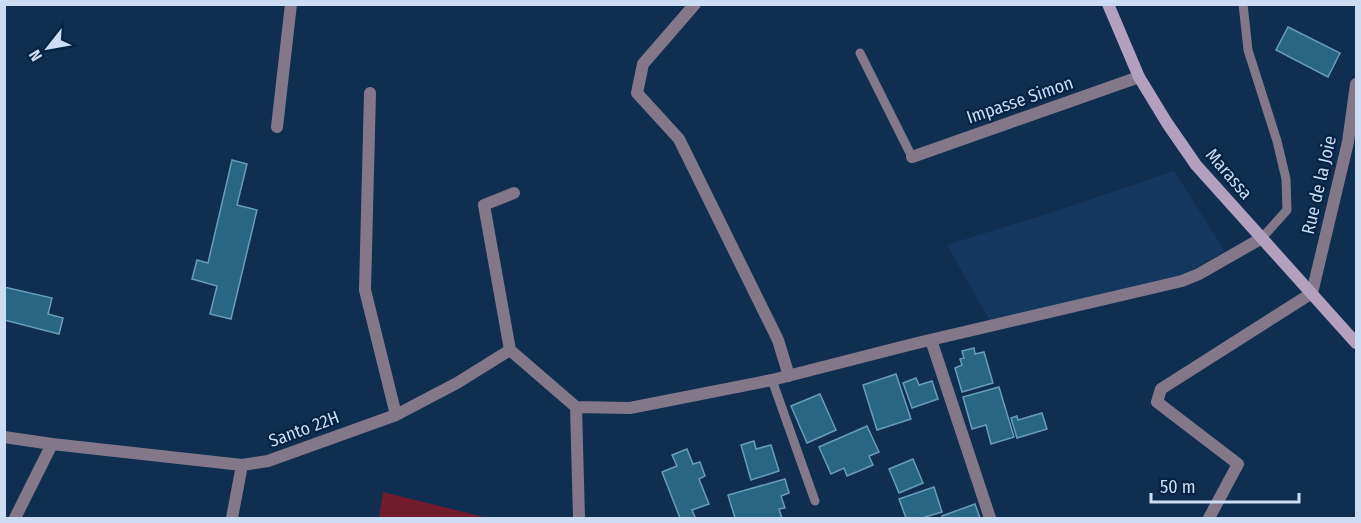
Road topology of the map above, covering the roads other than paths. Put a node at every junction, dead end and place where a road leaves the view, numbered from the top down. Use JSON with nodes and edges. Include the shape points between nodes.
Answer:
{"nodes":[{"id":1,"x":291,"y":4,"type":"edge"},
{"id":2,"x":695,"y":4,"type":"edge"},
{"id":3,"x":1108,"y":4,"type":"edge"},
{"id":4,"x":1243,"y":4,"type":"edge"},
{"id":5,"x":860,"y":53,"type":"dead end"},
{"id":6,"x":1139,"y":77,"type":"junction"},
{"id":7,"x":1356,"y":84,"type":"edge"},
{"id":8,"x":369,"y":93,"type":"dead end"},
{"id":9,"x":277,"y":127,"type":"dead end"},
{"id":10,"x":912,"y":157,"type":"joint"},
{"id":11,"x":514,"y":193,"type":"dead end"},
{"id":12,"x":1262,"y":238,"type":"junction"},
{"id":13,"x":1312,"y":293,"type":"junction"},
{"id":14,"x":931,"y":340,"type":"junction"},
{"id":15,"x":1356,"y":343,"type":"edge"},
{"id":16,"x":510,"y":350,"type":"junction"},
{"id":17,"x":789,"y":376,"type":"junction"},
{"id":18,"x":772,"y":380,"type":"junction"},
{"id":19,"x":576,"y":407,"type":"junction"},
{"id":20,"x":396,"y":415,"type":"junction"},
{"id":21,"x":4,"y":437,"type":"edge"},
{"id":22,"x":52,"y":444,"type":"junction"},
{"id":23,"x":242,"y":465,"type":"junction"},
{"id":24,"x":815,"y":501,"type":"dead end"},
{"id":25,"x":15,"y":519,"type":"edge"},
{"id":26,"x":232,"y":519,"type":"edge"},
{"id":27,"x":579,"y":519,"type":"edge"},
{"id":28,"x":990,"y":519,"type":"edge"},
{"id":29,"x":1209,"y":519,"type":"edge"}],
"edges":[{"from":1,"to":9,"type":"street"},
{"from":2,"to":17,"type":"street","via":[[643,64],[637,93],[679,139],[778,340]]},
{"from":3,"to":6,"type":"main road","name":"Marassa"},
{"from":4,"to":12,"type":"lane","via":[[1248,50],[1286,179],[1287,210]]},
{"from":5,"to":10,"type":"lane"},
{"from":6,"to":10,"type":"street","name":"Impasse Simon"},
{"from":6,"to":12,"type":"main road","name":"Marassa","via":[[1196,165]]},
{"from":7,"to":13,"type":"street","name":"Rue de la Joie","via":[[1348,142]]},
{"from":8,"to":20,"type":"street","via":[[365,290]]},
{"from":11,"to":16,"type":"street","via":[[484,205]]},
{"from":12,"to":13,"type":"main road","name":"Marassa"},
{"from":12,"to":14,"type":"street","via":[[1182,281]]},
{"from":13,"to":15,"type":"main road","name":"Marassa"},
{"from":13,"to":29,"type":"street","via":[[1161,389],[1157,402],[1238,464]]},
{"from":14,"to":17,"type":"street"},
{"from":14,"to":28,"type":"street"},
{"from":16,"to":19,"type":"street"},
{"from":16,"to":20,"type":"street","name":"Santo 22H"},
{"from":17,"to":18,"type":"street"},
{"from":18,"to":19,"type":"street","via":[[630,408]]},
{"from":18,"to":24,"type":"lane"},
{"from":19,"to":27,"type":"street"},
{"from":20,"to":23,"type":"street","name":"Santo 22H","via":[[268,461]]},
{"from":21,"to":22,"type":"street","name":"Santo 22H"},
{"from":22,"to":23,"type":"street","name":"Santo 22H"},
{"from":22,"to":25,"type":"street"},
{"from":23,"to":26,"type":"street"}]}
